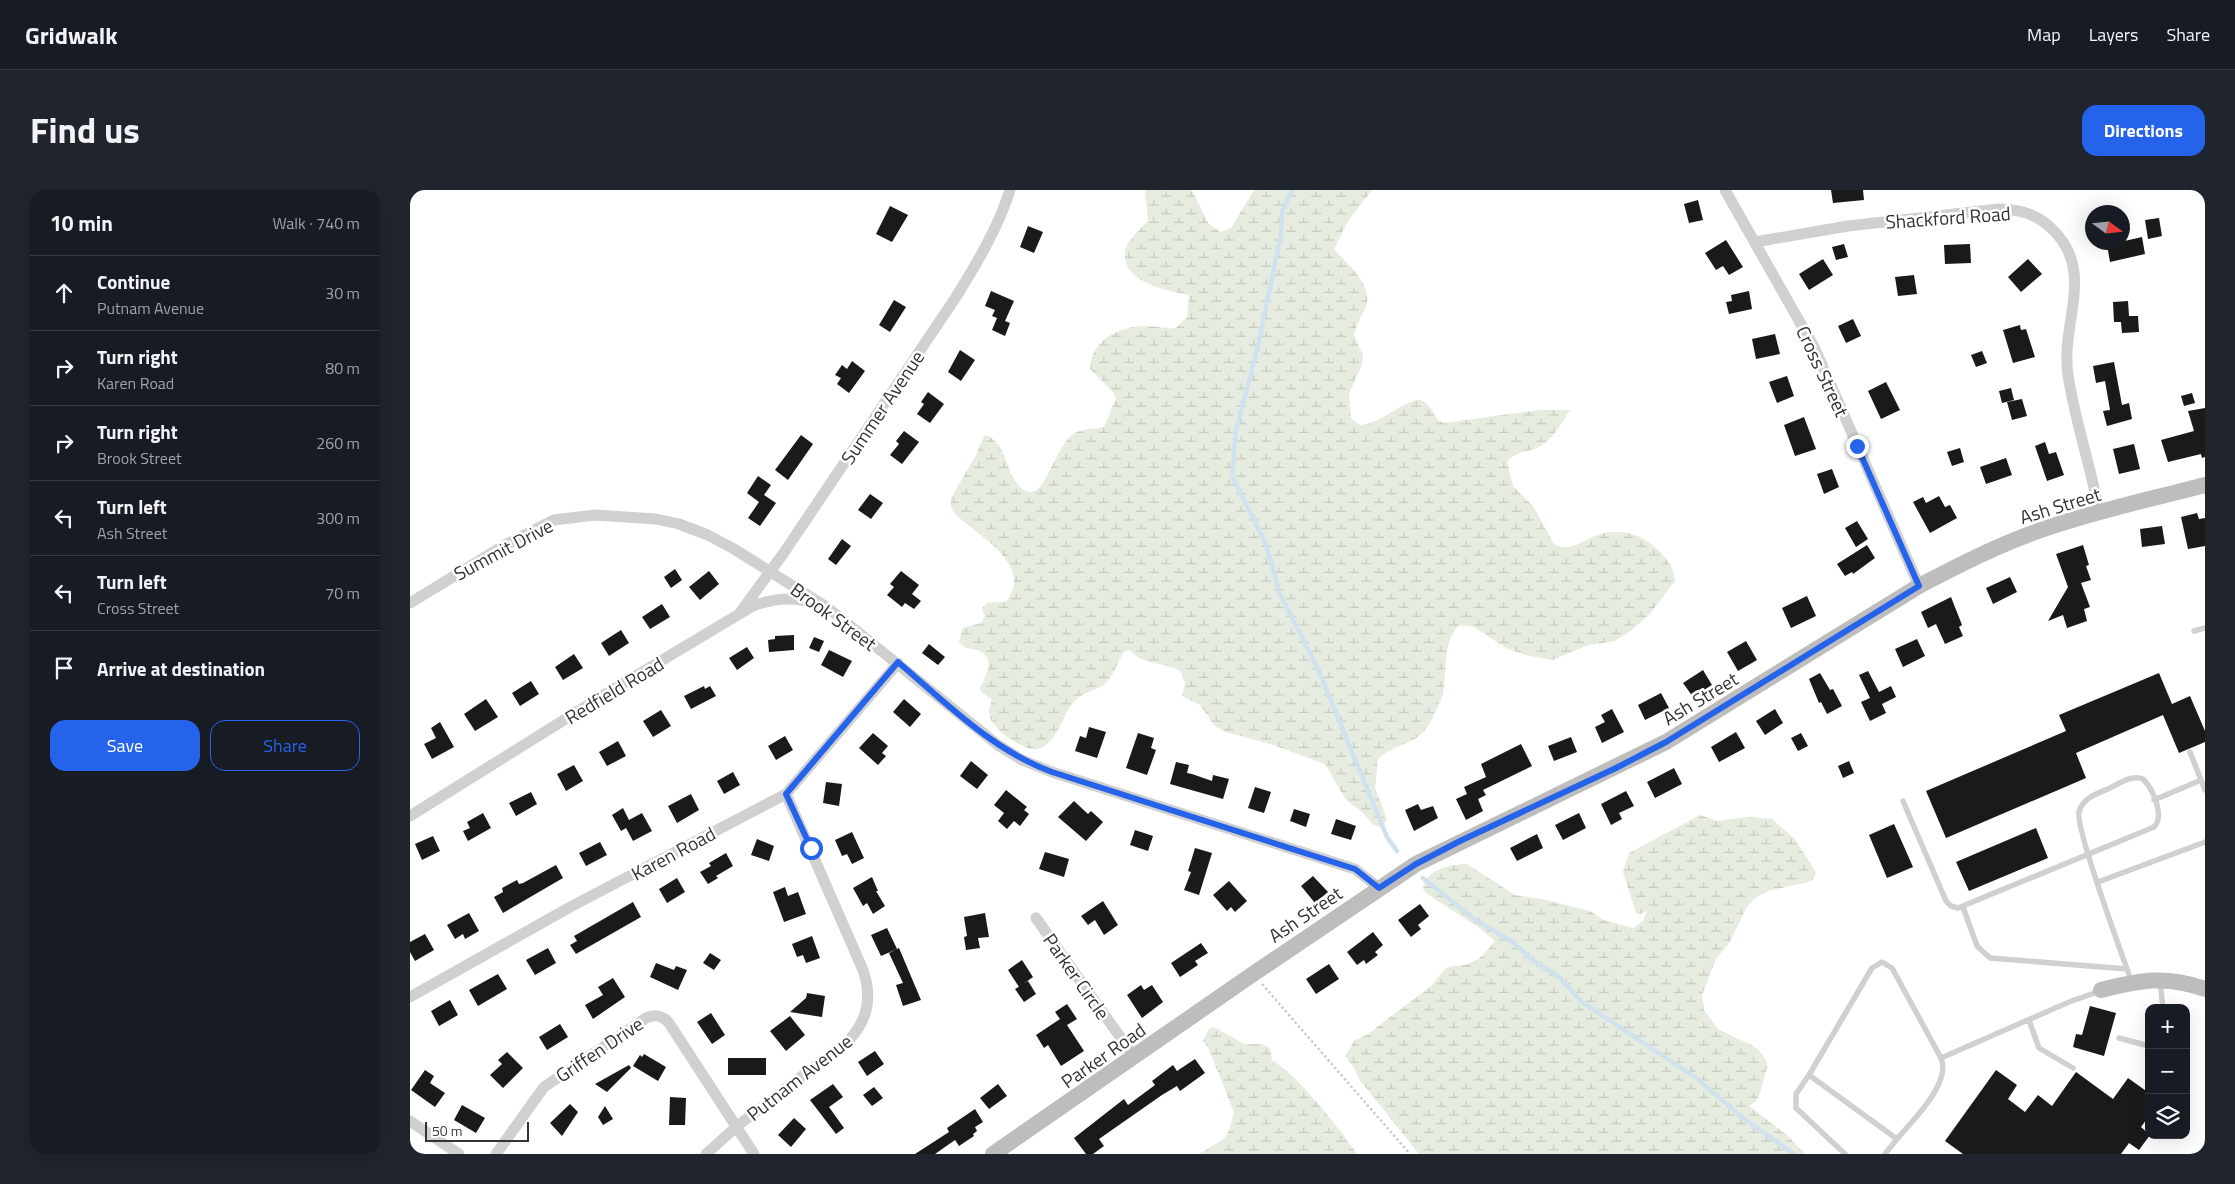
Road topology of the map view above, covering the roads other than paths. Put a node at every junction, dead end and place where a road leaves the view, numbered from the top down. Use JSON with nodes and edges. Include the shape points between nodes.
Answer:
{"nodes":[{"id":1,"x":1010,"y":190,"type":"edge"},
{"id":2,"x":1725,"y":190,"type":"edge"},
{"id":3,"x":1755,"y":242,"type":"junction"},
{"id":4,"x":2205,"y":485,"type":"edge"},
{"id":5,"x":2099,"y":512,"type":"junction"},
{"id":6,"x":771,"y":571,"type":"junction"},
{"id":7,"x":1919,"y":586,"type":"junction"},
{"id":8,"x":410,"y":603,"type":"edge"},
{"id":9,"x":828,"y":608,"type":"junction"},
{"id":10,"x":739,"y":614,"type":"junction"},
{"id":11,"x":2205,"y":628,"type":"edge"},
{"id":12,"x":2194,"y":631,"type":"dead end"},
{"id":13,"x":898,"y":662,"type":"junction"},
{"id":14,"x":2190,"y":752,"type":"dead end"},
{"id":15,"x":2201,"y":780,"type":"junction"},
{"id":16,"x":2205,"y":790,"type":"edge"},
{"id":17,"x":786,"y":794,"type":"junction"},
{"id":18,"x":2154,"y":800,"type":"junction"},
{"id":19,"x":1904,"y":801,"type":"dead end"},
{"id":20,"x":410,"y":816,"type":"edge"},
{"id":21,"x":2205,"y":842,"type":"edge"},
{"id":22,"x":2089,"y":855,"type":"junction"},
{"id":23,"x":2098,"y":882,"type":"junction"},
{"id":24,"x":1379,"y":888,"type":"junction"},
{"id":25,"x":1963,"y":907,"type":"junction"},
{"id":26,"x":1036,"y":918,"type":"dead end"},
{"id":27,"x":2129,"y":976,"type":"junction"},
{"id":28,"x":2159,"y":980,"type":"junction"},
{"id":29,"x":1234,"y":987,"type":"joint"},
{"id":30,"x":2205,"y":989,"type":"edge"},
{"id":31,"x":2102,"y":990,"type":"joint"},
{"id":32,"x":410,"y":997,"type":"edge"},
{"id":33,"x":2163,"y":1004,"type":"edge"},
{"id":34,"x":2029,"y":1020,"type":"junction"},
{"id":35,"x":2119,"y":1038,"type":"dead end"},
{"id":36,"x":2145,"y":1045,"type":"edge"},
{"id":37,"x":1135,"y":1058,"type":"junction"},
{"id":38,"x":1941,"y":1058,"type":"junction"},
{"id":39,"x":2074,"y":1068,"type":"dead end"},
{"id":40,"x":1809,"y":1075,"type":"junction"},
{"id":41,"x":410,"y":1121,"type":"edge"},
{"id":42,"x":736,"y":1127,"type":"junction"},
{"id":43,"x":1898,"y":1139,"type":"junction"},
{"id":44,"x":459,"y":1154,"type":"edge"},
{"id":45,"x":496,"y":1154,"type":"edge"},
{"id":46,"x":706,"y":1154,"type":"edge"},
{"id":47,"x":754,"y":1154,"type":"edge"},
{"id":48,"x":994,"y":1154,"type":"edge"},
{"id":49,"x":1845,"y":1154,"type":"edge"},
{"id":50,"x":1885,"y":1154,"type":"edge"}],
"edges":[{"from":1,"to":6,"type":"street","name":"Summer Avenue","via":[[993,231],[965,283]]},
{"from":2,"to":3,"type":"street","name":"Cross Street"},
{"from":3,"to":5,"type":"street","name":"Shackford Road","via":[[1839,227],[1999,209],[2022,212],[2048,225],[2061,237],[2072,260],[2076,284],[2066,344],[2067,374]]},
{"from":3,"to":7,"type":"street","name":"Cross Street","via":[[1815,349]]},
{"from":4,"to":5,"type":"street","name":"Ash Street"},
{"from":5,"to":7,"type":"street","name":"Ash Street","via":[[2003,544]]},
{"from":6,"to":8,"type":"street","name":"Summit Drive","via":[[708,535],[679,524],[631,517],[576,516],[554,520],[530,530]]},
{"from":6,"to":9,"type":"street","name":"Brook Street"},
{"from":6,"to":10,"type":"street","name":"Summer Avenue"},
{"from":7,"to":24,"type":"street","name":"Ash Street","via":[[1674,738],[1460,841]]},
{"from":9,"to":10,"type":"street","name":"Redfield Road","via":[[808,601],[781,598],[764,601]]},
{"from":9,"to":13,"type":"street","name":"Brook Street"},
{"from":10,"to":20,"type":"street","name":"Redfield Road"},
{"from":11,"to":12,"type":"lane"},
{"from":13,"to":17,"type":"street","name":"Karen Road"},
{"from":13,"to":24,"type":"street","name":"Brook Street","via":[[983,734],[1022,760],[1355,869]]},
{"from":14,"to":15,"type":"lane"},
{"from":15,"to":16,"type":"lane"},
{"from":15,"to":18,"type":"lane"},
{"from":17,"to":32,"type":"street","name":"Karen Road","via":[[572,906]]},
{"from":17,"to":42,"type":"street","name":"Putnam Avenue","via":[[863,970],[868,1004],[861,1023],[849,1040]]},
{"from":18,"to":22,"type":"lane","via":[[2160,816],[2154,827]]},
{"from":18,"to":22,"type":"lane","via":[[2147,783],[2136,777],[2086,799],[2078,818]]},
{"from":19,"to":25,"type":"lane","via":[[1946,901],[1953,907]]},
{"from":21,"to":23,"type":"lane"},
{"from":22,"to":23,"type":"lane"},
{"from":22,"to":25,"type":"lane"},
{"from":23,"to":27,"type":"lane"},
{"from":24,"to":29,"type":"street","name":"Ash Street"},
{"from":25,"to":27,"type":"lane","via":[[1977,946],[1990,958]]},
{"from":26,"to":37,"type":"street","name":"Parker Circle"},
{"from":27,"to":28,"type":"street"},
{"from":27,"to":31,"type":"street"},
{"from":28,"to":30,"type":"street"},
{"from":28,"to":33,"type":"lane"},
{"from":29,"to":37,"type":"street","name":"Parker Road"},
{"from":31,"to":34,"type":"lane"},
{"from":34,"to":38,"type":"lane"},
{"from":34,"to":39,"type":"lane","via":[[2039,1048]]},
{"from":35,"to":36,"type":"lane"},
{"from":37,"to":48,"type":"street","name":"Parker Road"},
{"from":38,"to":40,"type":"lane","via":[[1892,968],[1880,962],[1872,968]]},
{"from":38,"to":43,"type":"lane","via":[[1944,1070],[1940,1082]]},
{"from":40,"to":43,"type":"lane"},
{"from":40,"to":49,"type":"lane","via":[[1796,1094],[1796,1108]]},
{"from":41,"to":44,"type":"street"},
{"from":42,"to":45,"type":"street","name":"Griffen Drive","via":[[669,1023],[664,1017],[653,1015],[552,1080],[538,1094]]},
{"from":42,"to":46,"type":"street","name":"Putnam Avenue"},
{"from":42,"to":47,"type":"street","name":"Griffen Drive"},
{"from":43,"to":50,"type":"lane"}]}
